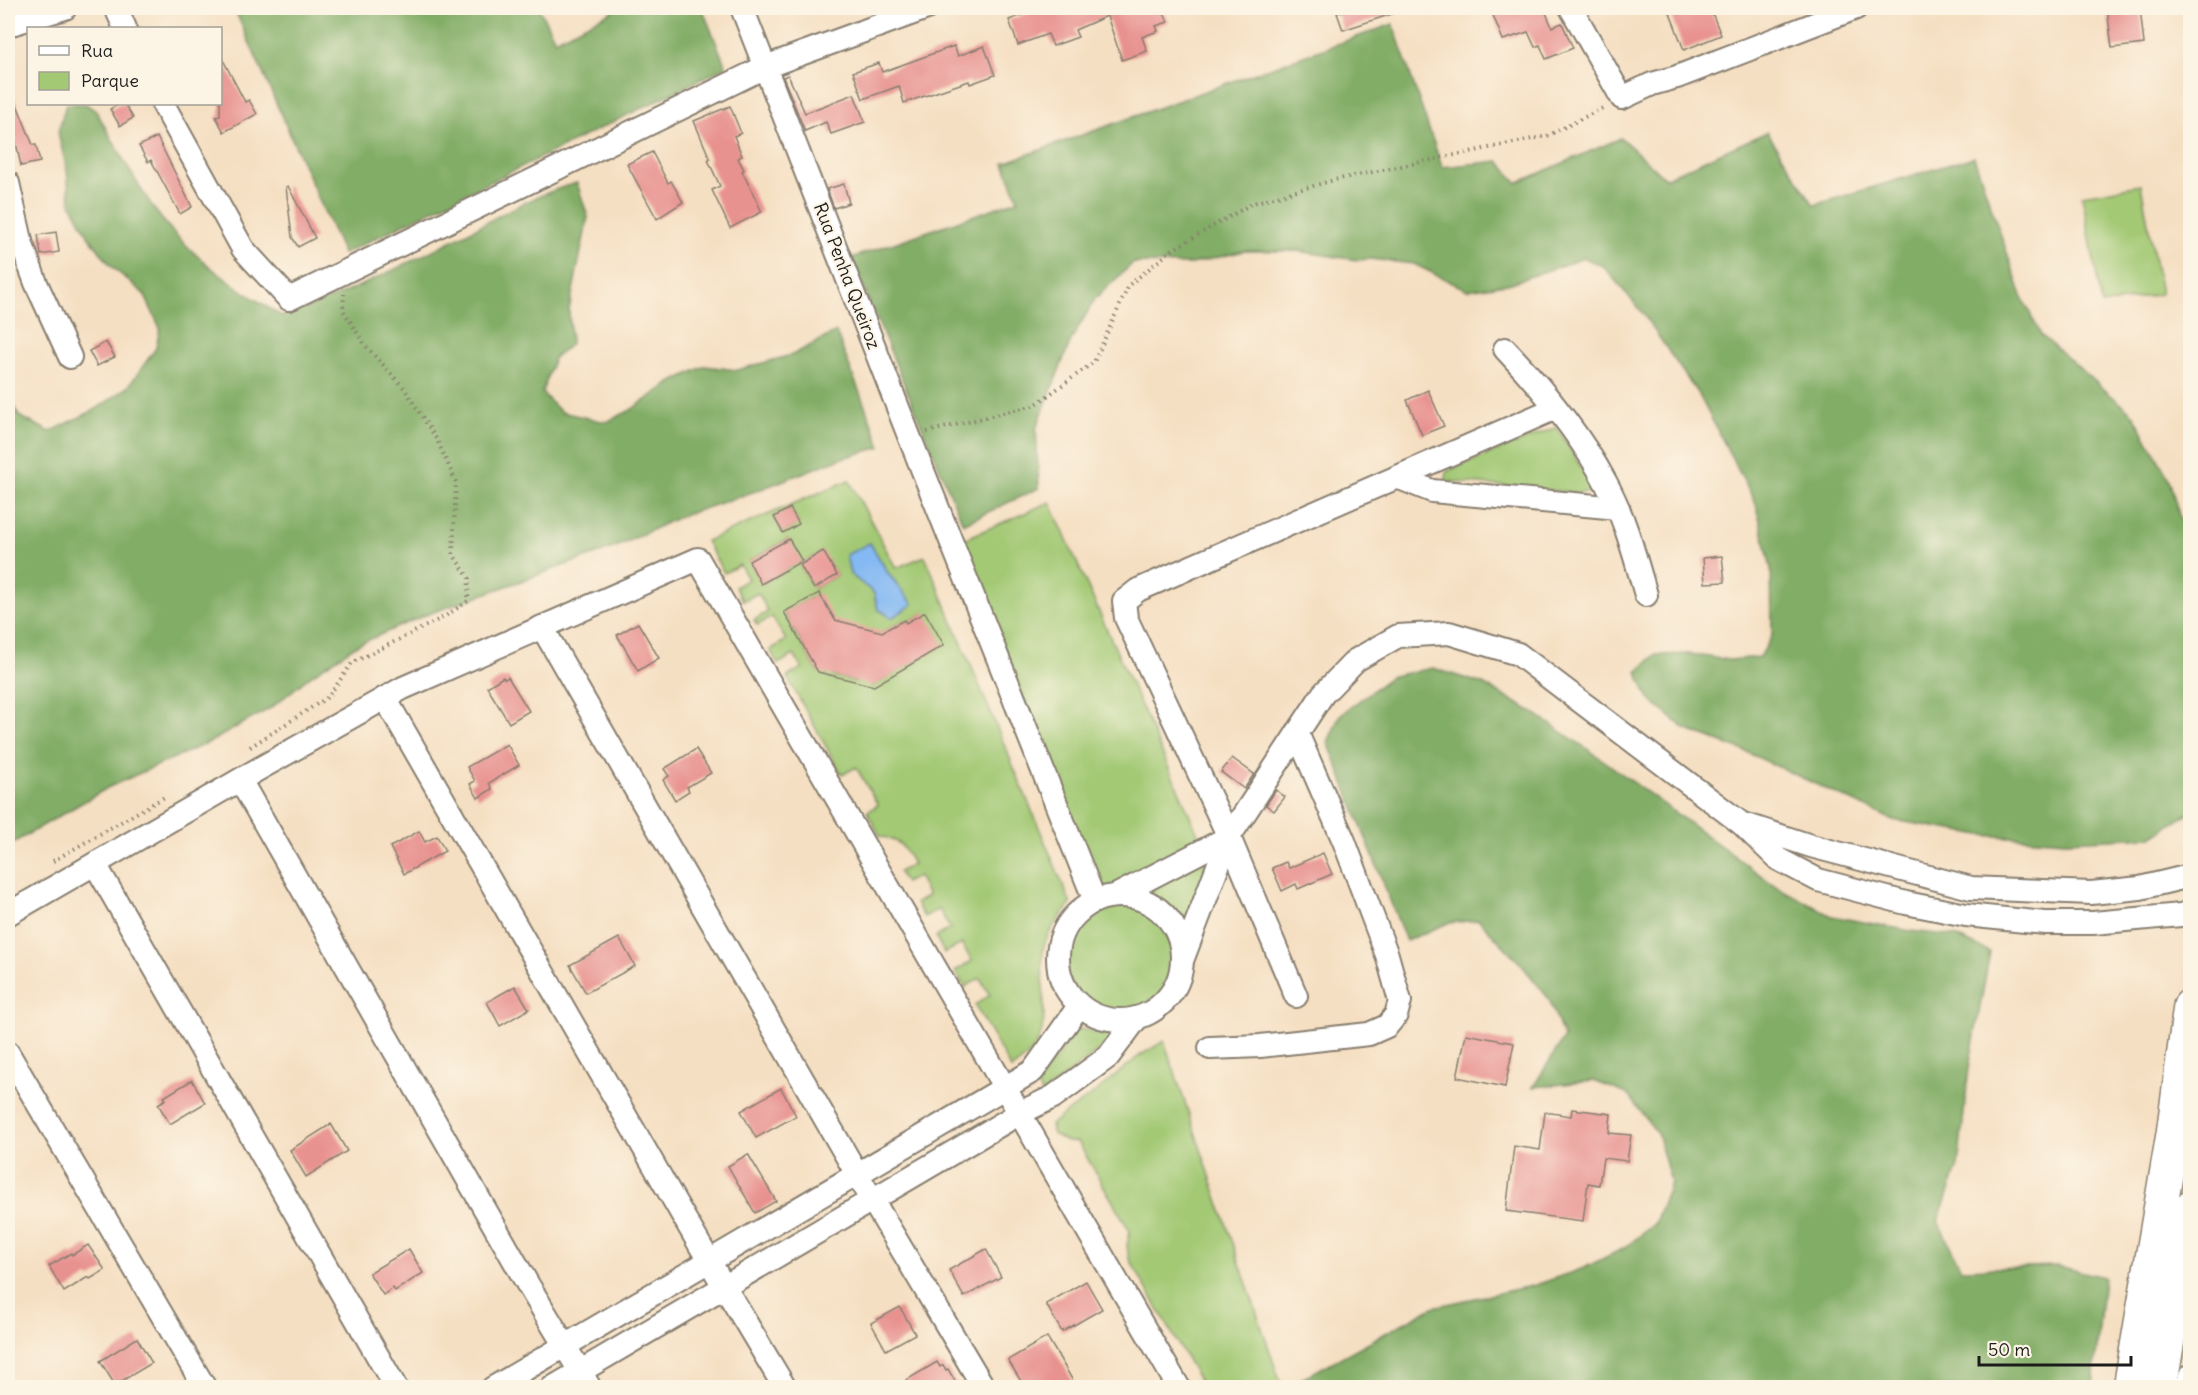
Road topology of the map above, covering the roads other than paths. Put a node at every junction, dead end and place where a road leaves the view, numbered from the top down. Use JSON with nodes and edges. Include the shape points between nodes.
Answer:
{"nodes":[{"id":1,"x":65,"y":8,"type":"edge"},
{"id":2,"x":116,"y":8,"type":"edge"},
{"id":3,"x":742,"y":8,"type":"edge"},
{"id":4,"x":927,"y":8,"type":"edge"},
{"id":5,"x":1571,"y":8,"type":"edge"},
{"id":6,"x":1856,"y":8,"type":"edge"},
{"id":7,"x":8,"y":25,"type":"edge"},
{"id":8,"x":125,"y":27,"type":"edge"},
{"id":9,"x":765,"y":67,"type":"junction"},
{"id":10,"x":164,"y":105,"type":"edge"},
{"id":11,"x":8,"y":183,"type":"edge"},
{"id":12,"x":1505,"y":348,"type":"dead end"},
{"id":13,"x":70,"y":357,"type":"dead end"},
{"id":14,"x":1556,"y":408,"type":"junction"},
{"id":15,"x":1397,"y":477,"type":"junction"},
{"id":16,"x":1618,"y":508,"type":"junction"},
{"id":17,"x":1646,"y":595,"type":"dead end"},
{"id":18,"x":542,"y":627,"type":"junction"},
{"id":19,"x":385,"y":698,"type":"junction"},
{"id":20,"x":1297,"y":733,"type":"junction"},
{"id":21,"x":240,"y":780,"type":"junction"},
{"id":22,"x":1742,"y":824,"type":"junction"},
{"id":23,"x":1229,"y":837,"type":"junction"},
{"id":24,"x":95,"y":864,"type":"junction"},
{"id":25,"x":2190,"y":876,"type":"edge"},
{"id":26,"x":1105,"y":899,"type":"junction"},
{"id":27,"x":2190,"y":912,"type":"edge"},
{"id":28,"x":8,"y":914,"type":"edge"},
{"id":29,"x":1183,"y":958,"type":"junction"},
{"id":30,"x":1296,"y":996,"type":"dead end"},
{"id":31,"x":1079,"y":1006,"type":"junction"},
{"id":32,"x":2190,"y":1006,"type":"edge"},
{"id":33,"x":1137,"y":1018,"type":"junction"},
{"id":34,"x":1210,"y":1048,"type":"dead end"},
{"id":35,"x":8,"y":1053,"type":"edge"},
{"id":36,"x":1005,"y":1088,"type":"junction"},
{"id":37,"x":1020,"y":1113,"type":"junction"},
{"id":38,"x":857,"y":1174,"type":"junction"},
{"id":39,"x":872,"y":1200,"type":"junction"},
{"id":40,"x":2190,"y":1208,"type":"edge"},
{"id":41,"x":709,"y":1261,"type":"junction"},
{"id":42,"x":724,"y":1287,"type":"junction"},
{"id":43,"x":565,"y":1345,"type":"junction"},
{"id":44,"x":2190,"y":1376,"type":"edge"},
{"id":45,"x":585,"y":1379,"type":"edge"},
{"id":46,"x":205,"y":1388,"type":"edge"},
{"id":47,"x":396,"y":1388,"type":"edge"},
{"id":48,"x":493,"y":1388,"type":"edge"},
{"id":49,"x":552,"y":1388,"type":"edge"},
{"id":50,"x":785,"y":1388,"type":"edge"},
{"id":51,"x":984,"y":1388,"type":"edge"},
{"id":52,"x":1179,"y":1388,"type":"edge"},
{"id":53,"x":2130,"y":1388,"type":"edge"},
{"id":54,"x":2160,"y":1388,"type":"edge"},
{"id":55,"x":2188,"y":1388,"type":"edge"}],
"edges":[{"from":1,"to":7,"type":"street"},
{"from":2,"to":8,"type":"street"},
{"from":3,"to":9,"type":"street","name":"Rua Penha Queiroz"},
{"from":4,"to":9,"type":"street"},
{"from":5,"to":6,"type":"street","via":[[1622,98]]},
{"from":9,"to":10,"type":"street","via":[[289,299],[243,249]]},
{"from":9,"to":26,"type":"street","name":"Rua Penha Queiroz","via":[[952,545]]},
{"from":11,"to":13,"type":"street","via":[[22,245]]},
{"from":12,"to":14,"type":"street"},
{"from":14,"to":15,"type":"street"},
{"from":14,"to":16,"type":"street","via":[[1586,449]]},
{"from":15,"to":16,"type":"street","via":[[1432,491]]},
{"from":15,"to":23,"type":"street","via":[[1138,590],[1124,601],[1126,618]]},
{"from":16,"to":17,"type":"street"},
{"from":18,"to":19,"type":"street"},
{"from":18,"to":36,"type":"street","via":[[698,559]]},
{"from":18,"to":38,"type":"street"},
{"from":19,"to":21,"type":"street"},
{"from":19,"to":41,"type":"street"},
{"from":20,"to":22,"type":"street","via":[[1323,694],[1356,660],[1398,636],[1449,633],[1518,654]]},
{"from":20,"to":23,"type":"street"},
{"from":20,"to":34,"type":"street","via":[[1344,841],[1400,1001],[1387,1026],[1369,1034]]},
{"from":21,"to":24,"type":"street"},
{"from":21,"to":43,"type":"street"},
{"from":22,"to":25,"type":"street","via":[[1971,888],[2091,893],[2140,888]]},
{"from":22,"to":27,"type":"street","via":[[1778,859],[1818,880],[1966,915],[2045,923],[2103,922]]},
{"from":23,"to":26,"type":"street"},
{"from":23,"to":29,"type":"street"},
{"from":23,"to":30,"type":"street"},
{"from":24,"to":28,"type":"street"},
{"from":24,"to":47,"type":"street"},
{"from":26,"to":29,"type":"street","via":[[1136,897],[1155,906],[1180,937]]},
{"from":26,"to":31,"type":"street","via":[[1080,911],[1060,940],[1060,976]]},
{"from":29,"to":33,"type":"street","via":[[1180,978],[1170,996],[1155,1010]]},
{"from":31,"to":33,"type":"street","via":[[1096,1016],[1117,1021]]},
{"from":31,"to":36,"type":"street","via":[[1033,1071]]},
{"from":32,"to":53,"type":"main road","via":[[2173,1134]]},
{"from":33,"to":37,"type":"street","via":[[1108,1057],[1053,1097]]},
{"from":35,"to":46,"type":"street"},
{"from":36,"to":37,"type":"street"},
{"from":36,"to":38,"type":"street"},
{"from":37,"to":39,"type":"street"},
{"from":37,"to":52,"type":"street"},
{"from":38,"to":39,"type":"street"},
{"from":38,"to":41,"type":"street"},
{"from":39,"to":42,"type":"street"},
{"from":39,"to":51,"type":"street"},
{"from":40,"to":54,"type":"main road"},
{"from":41,"to":42,"type":"street"},
{"from":41,"to":43,"type":"street"},
{"from":42,"to":45,"type":"street"},
{"from":42,"to":50,"type":"street"},
{"from":43,"to":45,"type":"street"},
{"from":43,"to":48,"type":"street"},
{"from":44,"to":55,"type":"street"},
{"from":45,"to":49,"type":"street"}]}
